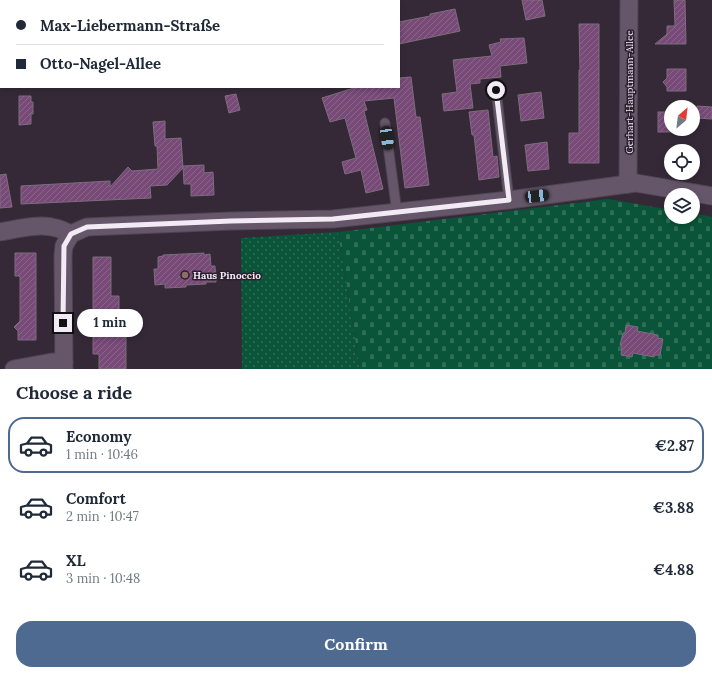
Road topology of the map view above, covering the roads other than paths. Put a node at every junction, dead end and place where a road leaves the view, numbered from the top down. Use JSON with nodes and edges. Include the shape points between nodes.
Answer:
{"nodes":[{"id":1,"x":629,"y":0,"type":"edge"},
{"id":2,"x":496,"y":90,"type":"dead end"},
{"id":3,"x":385,"y":123,"type":"dead end"},
{"id":4,"x":628,"y":184,"type":"junction"},
{"id":5,"x":712,"y":196,"type":"edge"},
{"id":6,"x":509,"y":200,"type":"junction"},
{"id":7,"x":397,"y":213,"type":"junction"},
{"id":8,"x":0,"y":232,"type":"edge"},
{"id":9,"x":71,"y":234,"type":"junction"},
{"id":10,"x":64,"y":365,"type":"edge"},
{"id":11,"x":14,"y":369,"type":"edge"}],
"edges":[{"from":1,"to":4,"type":"street","name":"Gerhart-Hauptmann-Allee"},
{"from":2,"to":6,"type":"lane"},
{"from":3,"to":7,"type":"lane"},
{"from":4,"to":5,"type":"street","via":[[636,183]]},
{"from":4,"to":6,"type":"street"},
{"from":6,"to":7,"type":"street"},
{"from":7,"to":9,"type":"street","via":[[333,219],[87,227]]},
{"from":8,"to":9,"type":"street","via":[[51,227]]},
{"from":9,"to":10,"type":"street","via":[[64,246],[63,255]]},
{"from":10,"to":11,"type":"street","via":[[52,362]]}]}
